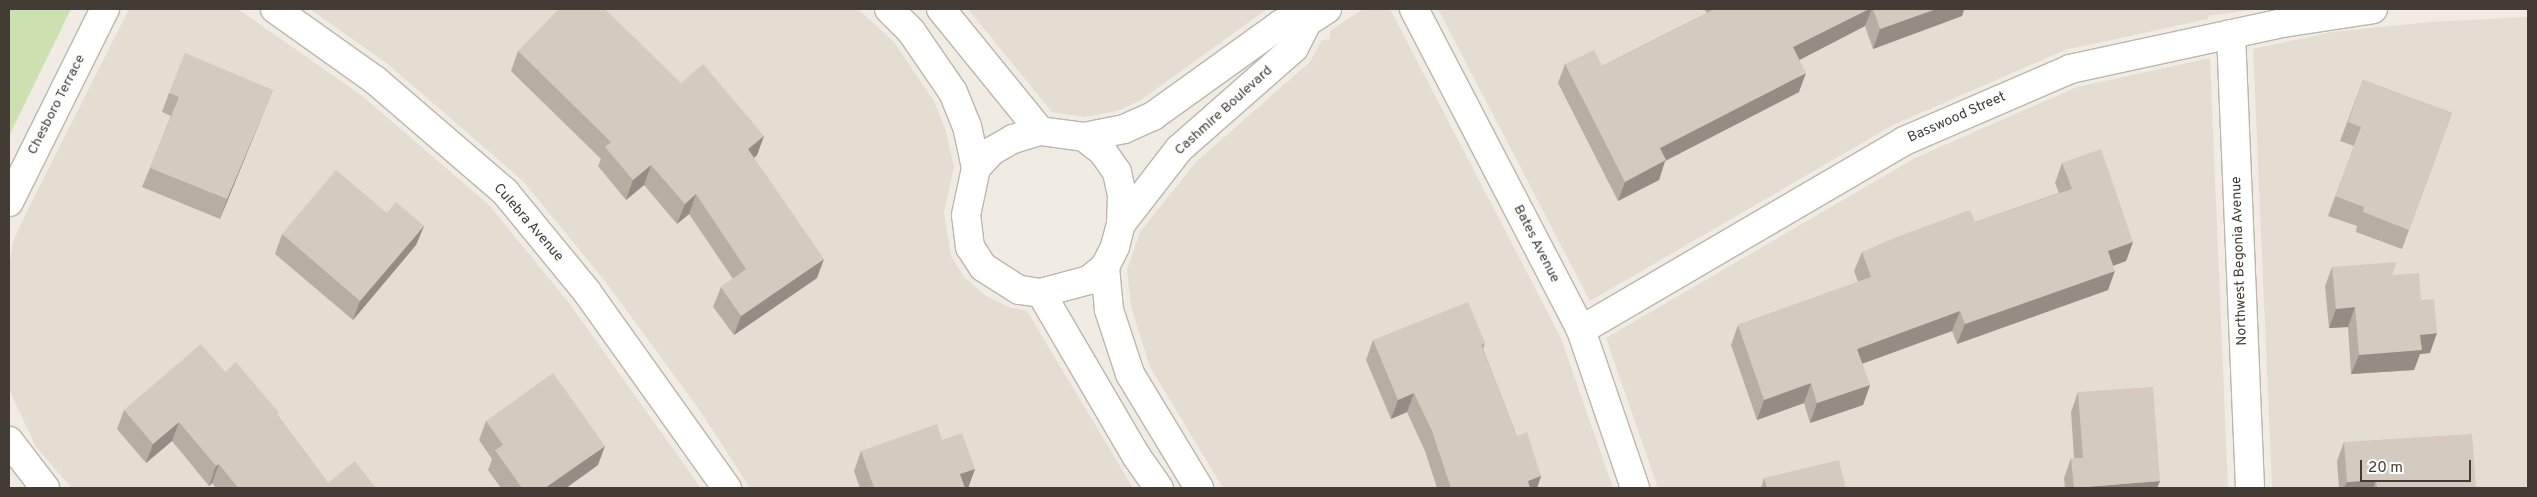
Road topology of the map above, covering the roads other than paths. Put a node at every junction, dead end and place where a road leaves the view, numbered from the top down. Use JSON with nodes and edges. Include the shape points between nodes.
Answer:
{"nodes":[{"id":1,"x":105,"y":9,"type":"edge"},
{"id":2,"x":275,"y":9,"type":"edge"},
{"id":3,"x":889,"y":9,"type":"edge"},
{"id":4,"x":941,"y":9,"type":"edge"},
{"id":5,"x":1414,"y":9,"type":"edge"},
{"id":6,"x":2373,"y":9,"type":"edge"},
{"id":7,"x":1317,"y":15,"type":"edge"},
{"id":8,"x":2231,"y":34,"type":"junction"},
{"id":9,"x":1040,"y":131,"type":"junction"},
{"id":10,"x":1084,"y":137,"type":"junction"},
{"id":11,"x":976,"y":168,"type":"junction"},
{"id":12,"x":9,"y":202,"type":"edge"},
{"id":13,"x":1121,"y":224,"type":"junction"},
{"id":14,"x":1105,"y":267,"type":"junction"},
{"id":15,"x":1041,"y":293,"type":"junction"},
{"id":16,"x":1580,"y":330,"type":"junction"},
{"id":17,"x":9,"y":441,"type":"edge"},
{"id":18,"x":44,"y":488,"type":"edge"},
{"id":19,"x":727,"y":488,"type":"edge"},
{"id":20,"x":1158,"y":488,"type":"edge"},
{"id":21,"x":1199,"y":488,"type":"edge"},
{"id":22,"x":1635,"y":488,"type":"edge"},
{"id":23,"x":2250,"y":488,"type":"edge"}],
"edges":[{"from":1,"to":12,"type":"street","name":"Chesboro Terrace"},
{"from":2,"to":19,"type":"street","name":"Culebra Avenue","via":[[375,80],[505,192],[587,292]]},
{"from":3,"to":11,"type":"street","via":[[911,30],[953,92],[967,126]]},
{"from":4,"to":9,"type":"street"},
{"from":5,"to":16,"type":"street","name":"Bates Avenue"},
{"from":6,"to":8,"type":"street","name":"Basswood Street","via":[[2329,14]]},
{"from":7,"to":10,"type":"street","name":"Cashmire Boulevard","via":[[1281,24],[1153,116],[1124,130]]},
{"from":7,"to":13,"type":"street","name":"Cashmire Boulevard","via":[[1294,48],[1179,149]]},
{"from":8,"to":16,"type":"street","name":"Basswood Street","via":[[2070,69],[1904,141]]},
{"from":8,"to":23,"type":"street","name":"Northwest Begonia Avenue"},
{"from":9,"to":10,"type":"street"},
{"from":9,"to":11,"type":"street","via":[[1013,139],[992,151]]},
{"from":10,"to":13,"type":"street","via":[[1103,152],[1117,172],[1122,196]]},
{"from":11,"to":15,"type":"street","via":[[966,215],[970,247],[983,267],[1000,280],[1019,290]]},
{"from":13,"to":14,"type":"street"},
{"from":14,"to":15,"type":"street","via":[[1090,280]]},
{"from":14,"to":21,"type":"street","via":[[1109,310],[1130,374]]},
{"from":15,"to":20,"type":"street"},
{"from":16,"to":22,"type":"street","name":"Bates Avenue"},
{"from":17,"to":18,"type":"street"}]}
